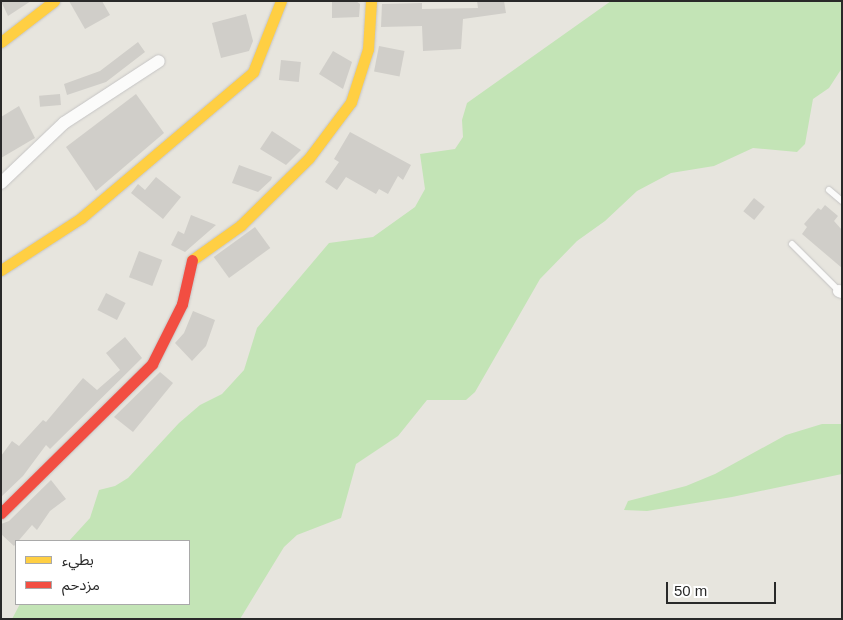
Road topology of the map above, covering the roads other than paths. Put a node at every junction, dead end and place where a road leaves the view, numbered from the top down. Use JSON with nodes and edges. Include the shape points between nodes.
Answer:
{"nodes":[{"id":1,"x":54,"y":1,"type":"edge"},
{"id":2,"x":281,"y":1,"type":"edge"},
{"id":3,"x":371,"y":1,"type":"edge"},
{"id":4,"x":1,"y":42,"type":"edge"},
{"id":5,"x":159,"y":62,"type":"dead end"},
{"id":6,"x":1,"y":184,"type":"edge"},
{"id":7,"x":829,"y":190,"type":"dead end"},
{"id":8,"x":842,"y":201,"type":"edge"},
{"id":9,"x":792,"y":244,"type":"dead end"},
{"id":10,"x":1,"y":270,"type":"edge"},
{"id":11,"x":840,"y":292,"type":"edge"},
{"id":12,"x":1,"y":513,"type":"edge"}],
"edges":[{"from":1,"to":4,"type":"street"},
{"from":2,"to":10,"type":"street","via":[[253,72],[81,218]]},
{"from":3,"to":12,"type":"street","via":[[368,49],[352,102],[309,158],[247,219],[192,260],[182,304],[152,364]]},
{"from":5,"to":6,"type":"street","via":[[64,123]]},
{"from":7,"to":8,"type":"lane"},
{"from":9,"to":11,"type":"lane"}]}
